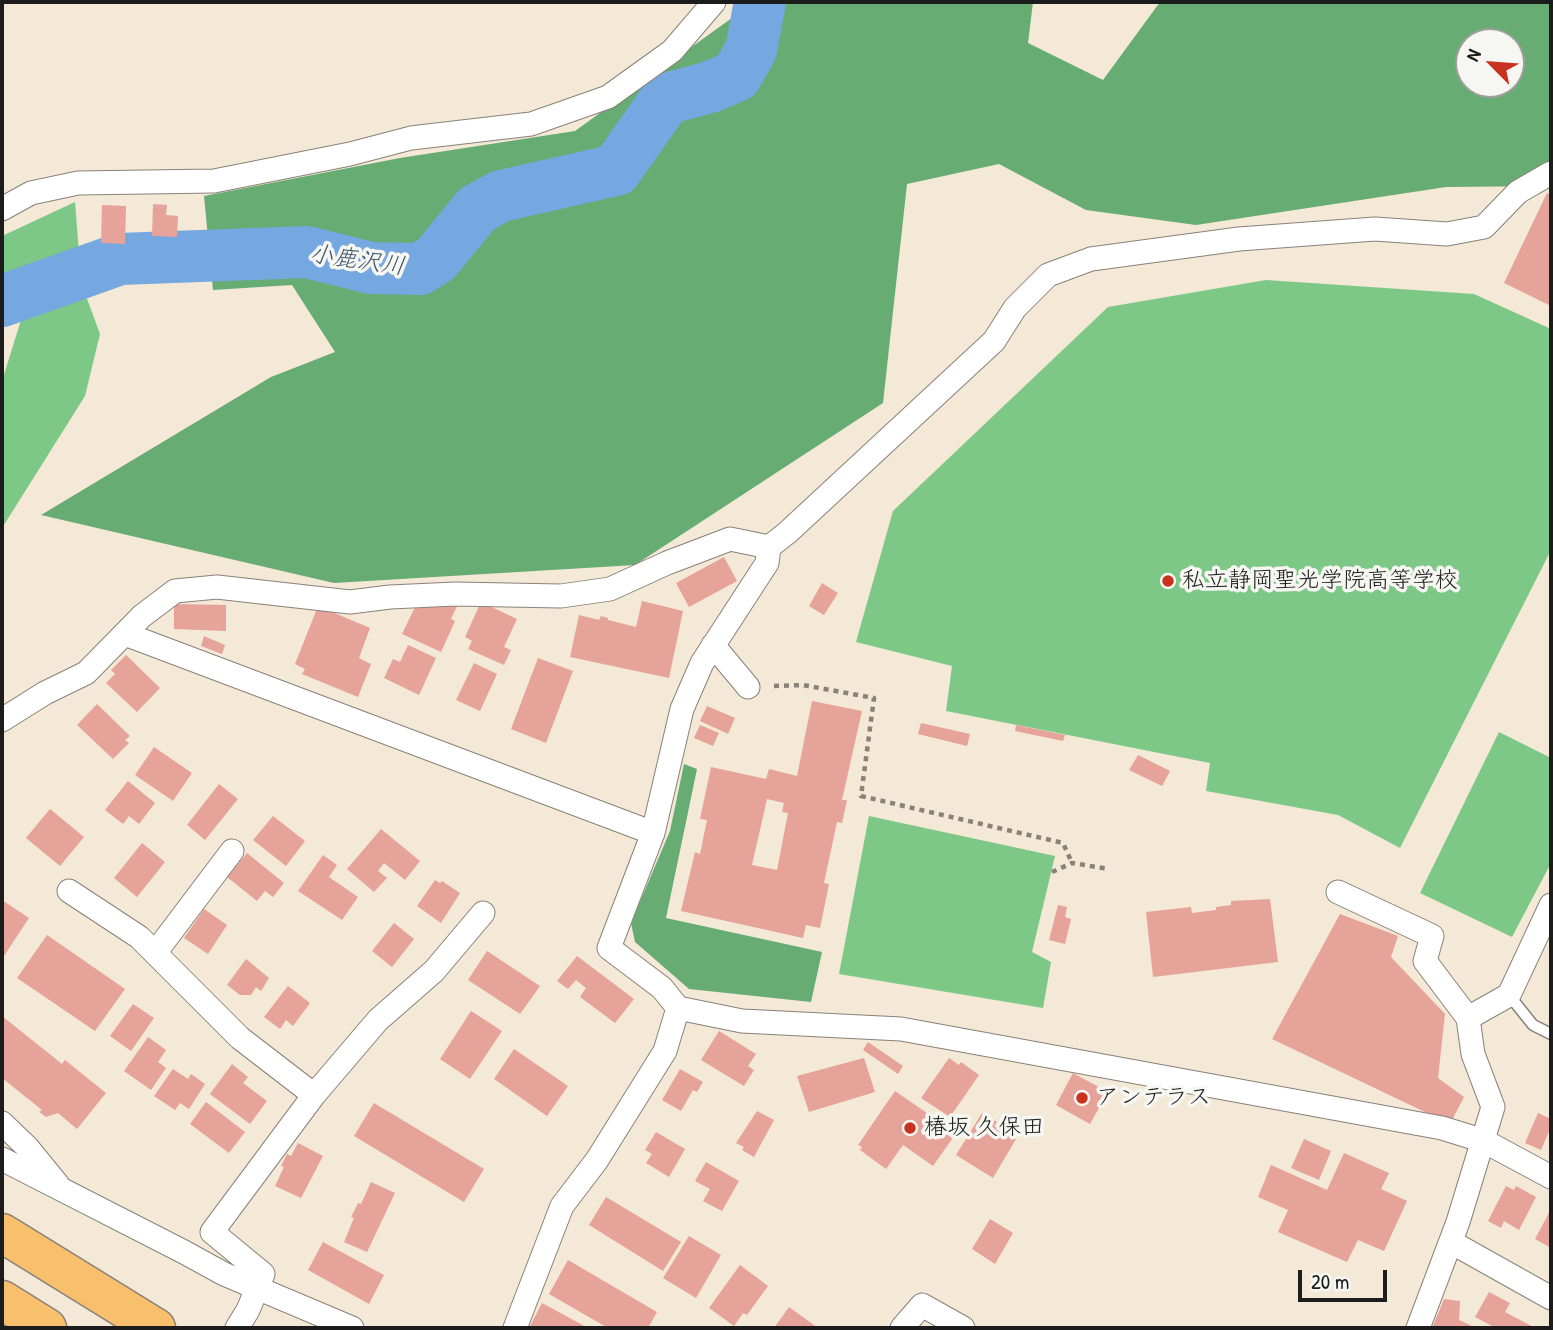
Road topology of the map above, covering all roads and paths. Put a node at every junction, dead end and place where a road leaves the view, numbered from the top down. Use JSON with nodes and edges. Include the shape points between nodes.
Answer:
{"nodes":[{"id":1,"x":714,"y":2,"type":"edge"},
{"id":2,"x":1551,"y":173,"type":"edge"},
{"id":3,"x":2,"y":209,"type":"edge"},
{"id":4,"x":769,"y":547,"type":"junction"},
{"id":5,"x":125,"y":634,"type":"junction"},
{"id":6,"x":713,"y":645,"type":"junction"},
{"id":7,"x":748,"y":687,"type":"joint"},
{"id":8,"x":2,"y":720,"type":"edge"},
{"id":9,"x":653,"y":833,"type":"junction"},
{"id":10,"x":232,"y":851,"type":"dead end"},
{"id":11,"x":1072,"y":863,"type":"junction"},
{"id":12,"x":1110,"y":869,"type":"dead end"},
{"id":13,"x":1052,"y":872,"type":"dead end"},
{"id":14,"x":69,"y":891,"type":"dead end"},
{"id":15,"x":1338,"y":892,"type":"dead end"},
{"id":16,"x":1551,"y":905,"type":"edge"},
{"id":17,"x":483,"y":913,"type":"dead end"},
{"id":18,"x":155,"y":953,"type":"junction"},
{"id":19,"x":1509,"y":995,"type":"junction"},
{"id":20,"x":678,"y":1008,"type":"junction"},
{"id":21,"x":1468,"y":1018,"type":"junction"},
{"id":22,"x":1551,"y":1034,"type":"edge"},
{"id":23,"x":314,"y":1095,"type":"junction"},
{"id":24,"x":2,"y":1123,"type":"edge"},
{"id":25,"x":1484,"y":1141,"type":"junction"},
{"id":26,"x":2,"y":1159,"type":"edge"},
{"id":27,"x":1551,"y":1177,"type":"edge"},
{"id":28,"x":65,"y":1194,"type":"junction"},
{"id":29,"x":2,"y":1233,"type":"edge"},
{"id":30,"x":1451,"y":1242,"type":"junction"},
{"id":31,"x":1551,"y":1298,"type":"edge"},
{"id":32,"x":2,"y":1300,"type":"edge"},
{"id":33,"x":248,"y":1309,"type":"edge"},
{"id":34,"x":47,"y":1328,"type":"edge"},
{"id":35,"x":156,"y":1328,"type":"edge"},
{"id":36,"x":352,"y":1328,"type":"edge"},
{"id":37,"x":514,"y":1328,"type":"edge"},
{"id":38,"x":902,"y":1328,"type":"edge"},
{"id":39,"x":963,"y":1328,"type":"edge"},
{"id":40,"x":1418,"y":1328,"type":"edge"}],
"edges":[{"from":1,"to":3,"type":"street","via":[[672,51],[608,97],[531,124],[411,138],[214,181],[78,183],[31,193]]},
{"from":2,"to":4,"type":"street","via":[[1518,192],[1484,228],[1447,234],[1375,229],[1239,239],[1091,259],[1048,275],[1015,308],[994,341]]},
{"from":4,"to":5,"type":"street","via":[[730,539],[610,589],[561,596],[455,594],[350,602],[217,587],[175,591]]},
{"from":4,"to":6,"type":"street","via":[[767,563]]},
{"from":5,"to":8,"type":"street","via":[[86,673]]},
{"from":5,"to":9,"type":"street"},
{"from":6,"to":7,"type":"street"},
{"from":6,"to":9,"type":"street","via":[[682,709]]},
{"from":7,"to":11,"type":"path","via":[[803,685],[874,698],[861,796],[1063,843]]},
{"from":9,"to":20,"type":"street","via":[[609,948],[662,988]]},
{"from":10,"to":18,"type":"street"},
{"from":11,"to":12,"type":"path"},
{"from":11,"to":13,"type":"path"},
{"from":14,"to":18,"type":"street","via":[[139,937]]},
{"from":15,"to":21,"type":"street","via":[[1432,936],[1425,961]]},
{"from":16,"to":19,"type":"street"},
{"from":17,"to":23,"type":"street","via":[[435,971],[378,1020]]},
{"from":18,"to":23,"type":"street","via":[[240,1038]]},
{"from":19,"to":21,"type":"street"},
{"from":19,"to":22,"type":"lane","via":[[1532,1025]]},
{"from":20,"to":25,"type":"street","via":[[742,1021],[901,1029],[1442,1128]]},
{"from":20,"to":37,"type":"street","via":[[665,1051],[597,1160],[562,1206]]},
{"from":21,"to":25,"type":"street","via":[[1473,1054],[1493,1107]]},
{"from":23,"to":33,"type":"street","via":[[212,1232],[263,1274]]},
{"from":24,"to":28,"type":"street"},
{"from":25,"to":27,"type":"street"},
{"from":25,"to":30,"type":"street"},
{"from":26,"to":28,"type":"street"},
{"from":28,"to":33,"type":"street"},
{"from":29,"to":35,"type":"highway"},
{"from":30,"to":31,"type":"street"},
{"from":30,"to":40,"type":"street"},
{"from":32,"to":34,"type":"highway"},
{"from":33,"to":36,"type":"street"},
{"from":38,"to":39,"type":"street","via":[[922,1305]]}]}
